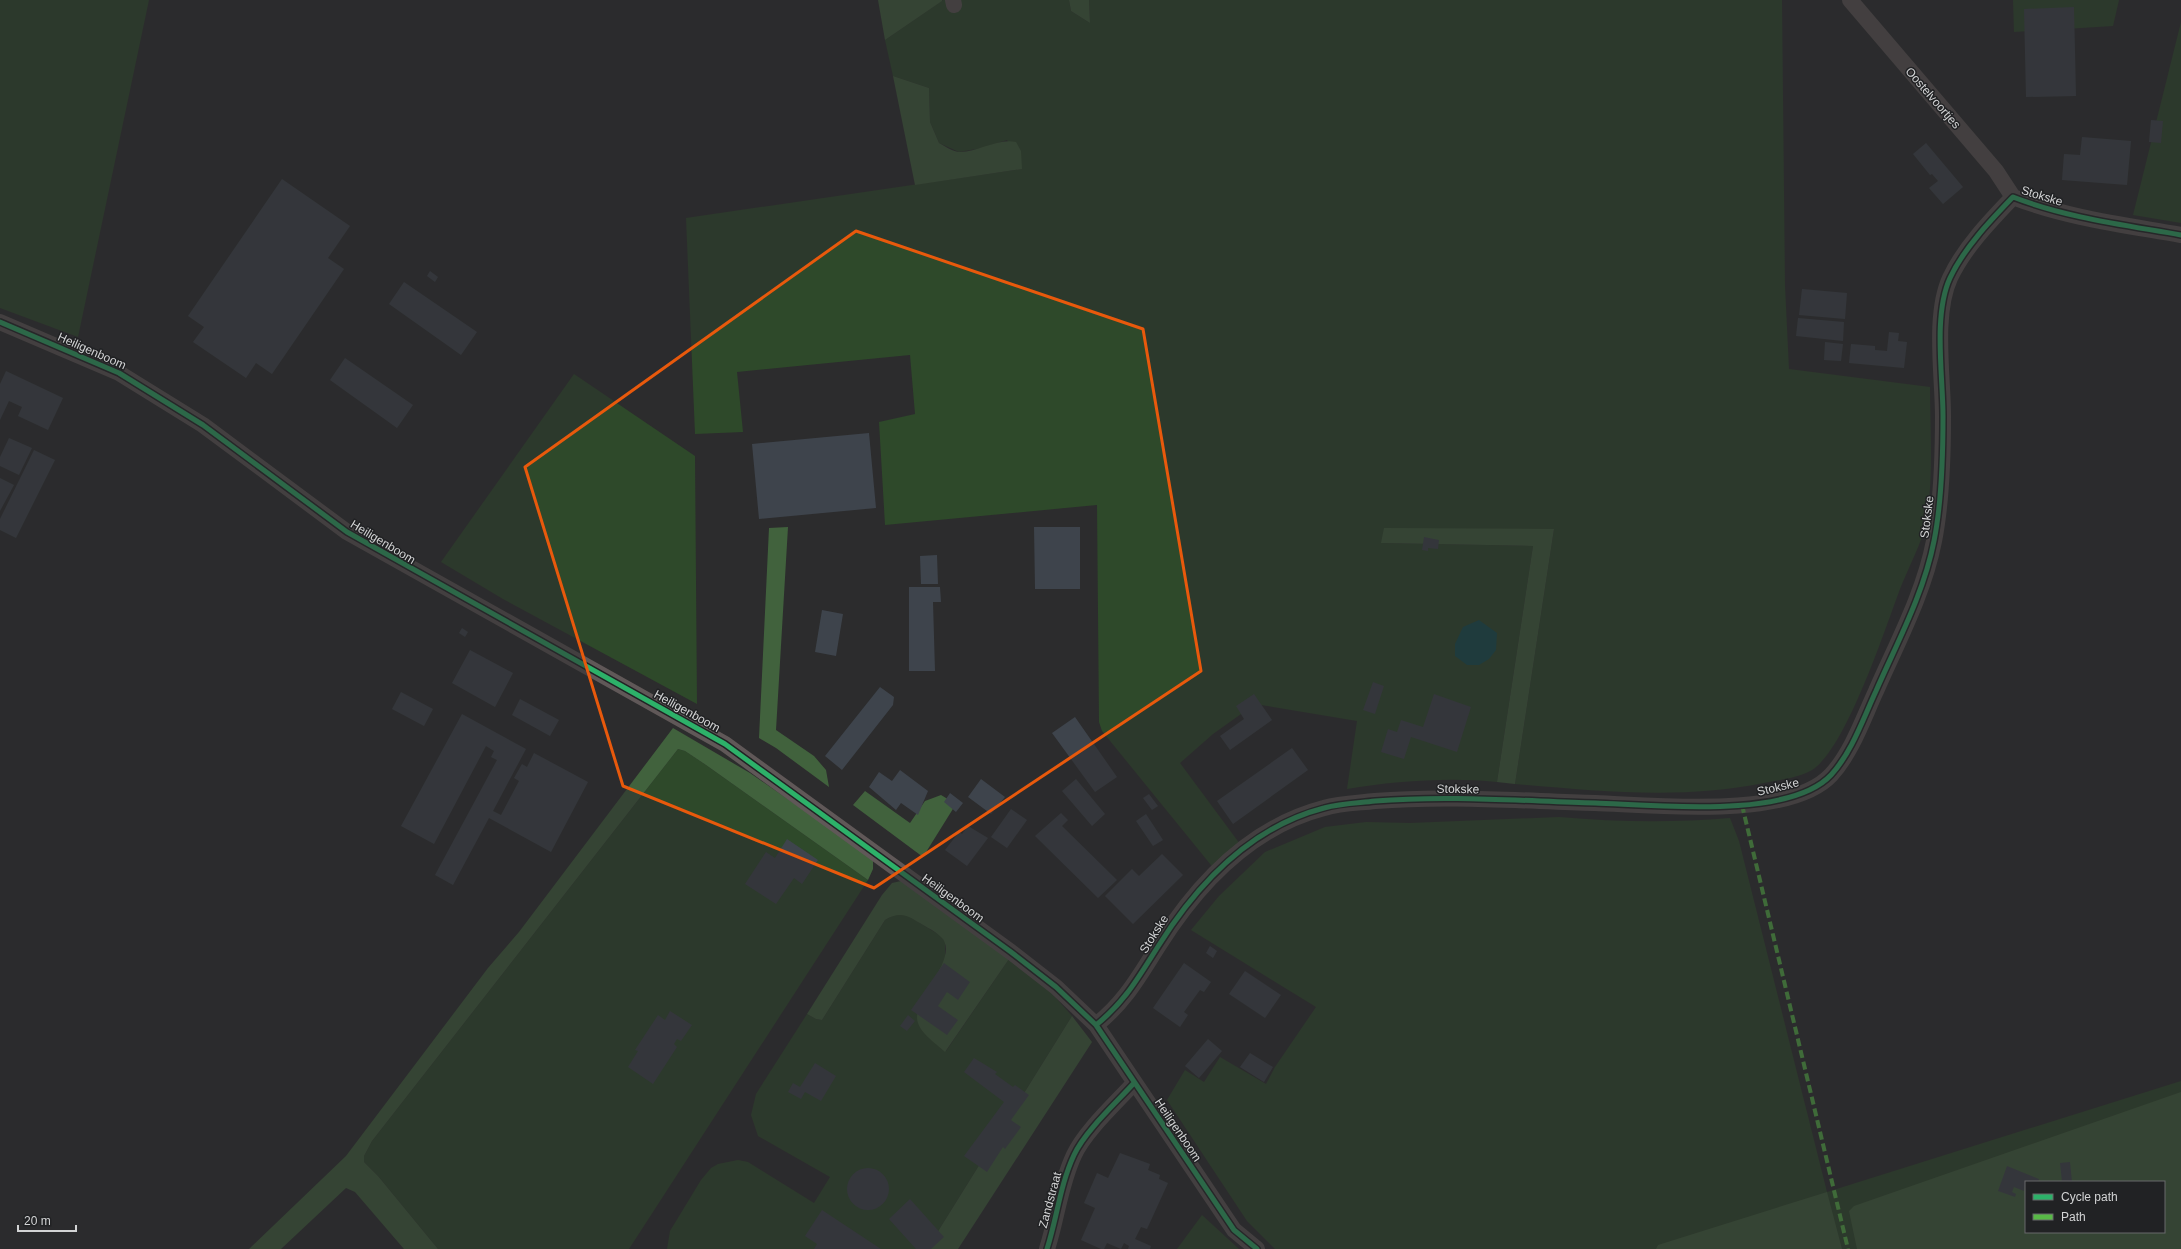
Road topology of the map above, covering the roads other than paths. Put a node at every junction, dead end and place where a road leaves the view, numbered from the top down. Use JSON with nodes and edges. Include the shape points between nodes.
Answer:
{"nodes":[{"id":1,"x":1850,"y":0,"type":"edge"},
{"id":2,"x":2013,"y":197,"type":"junction"},
{"id":3,"x":2181,"y":235,"type":"edge"},
{"id":4,"x":0,"y":322,"type":"edge"},
{"id":5,"x":1096,"y":1025,"type":"junction"},
{"id":6,"x":1134,"y":1082,"type":"junction"},
{"id":7,"x":1047,"y":1249,"type":"edge"},
{"id":8,"x":1257,"y":1249,"type":"edge"}],
"edges":[{"from":1,"to":2,"type":"street","name":"Oostelvoortjes","via":[[1996,171]]},
{"from":2,"to":3,"type":"street","name":"Stokske","via":[[2038,207]]},
{"from":2,"to":5,"type":"street","name":"Stokske","via":[[1971,245],[1950,278],[1941,308],[1943,418],[1940,503],[1933,547],[1914,604],[1853,742],[1829,777],[1802,794],[1742,805],[1687,807],[1412,798],[1342,804],[1315,810],[1264,833],[1218,869],[1179,914],[1127,996],[1112,1013]]},
{"from":4,"to":5,"type":"street","name":"Heiligenboom","via":[[119,373],[203,425],[347,532],[725,744],[1016,956],[1056,987]]},
{"from":5,"to":6,"type":"street","name":"Heiligenboom"},
{"from":6,"to":7,"type":"street","name":"Zandstraat","via":[[1096,1124],[1074,1154]]},
{"from":6,"to":8,"type":"street","name":"Heiligenboom","via":[[1234,1230]]}]}
